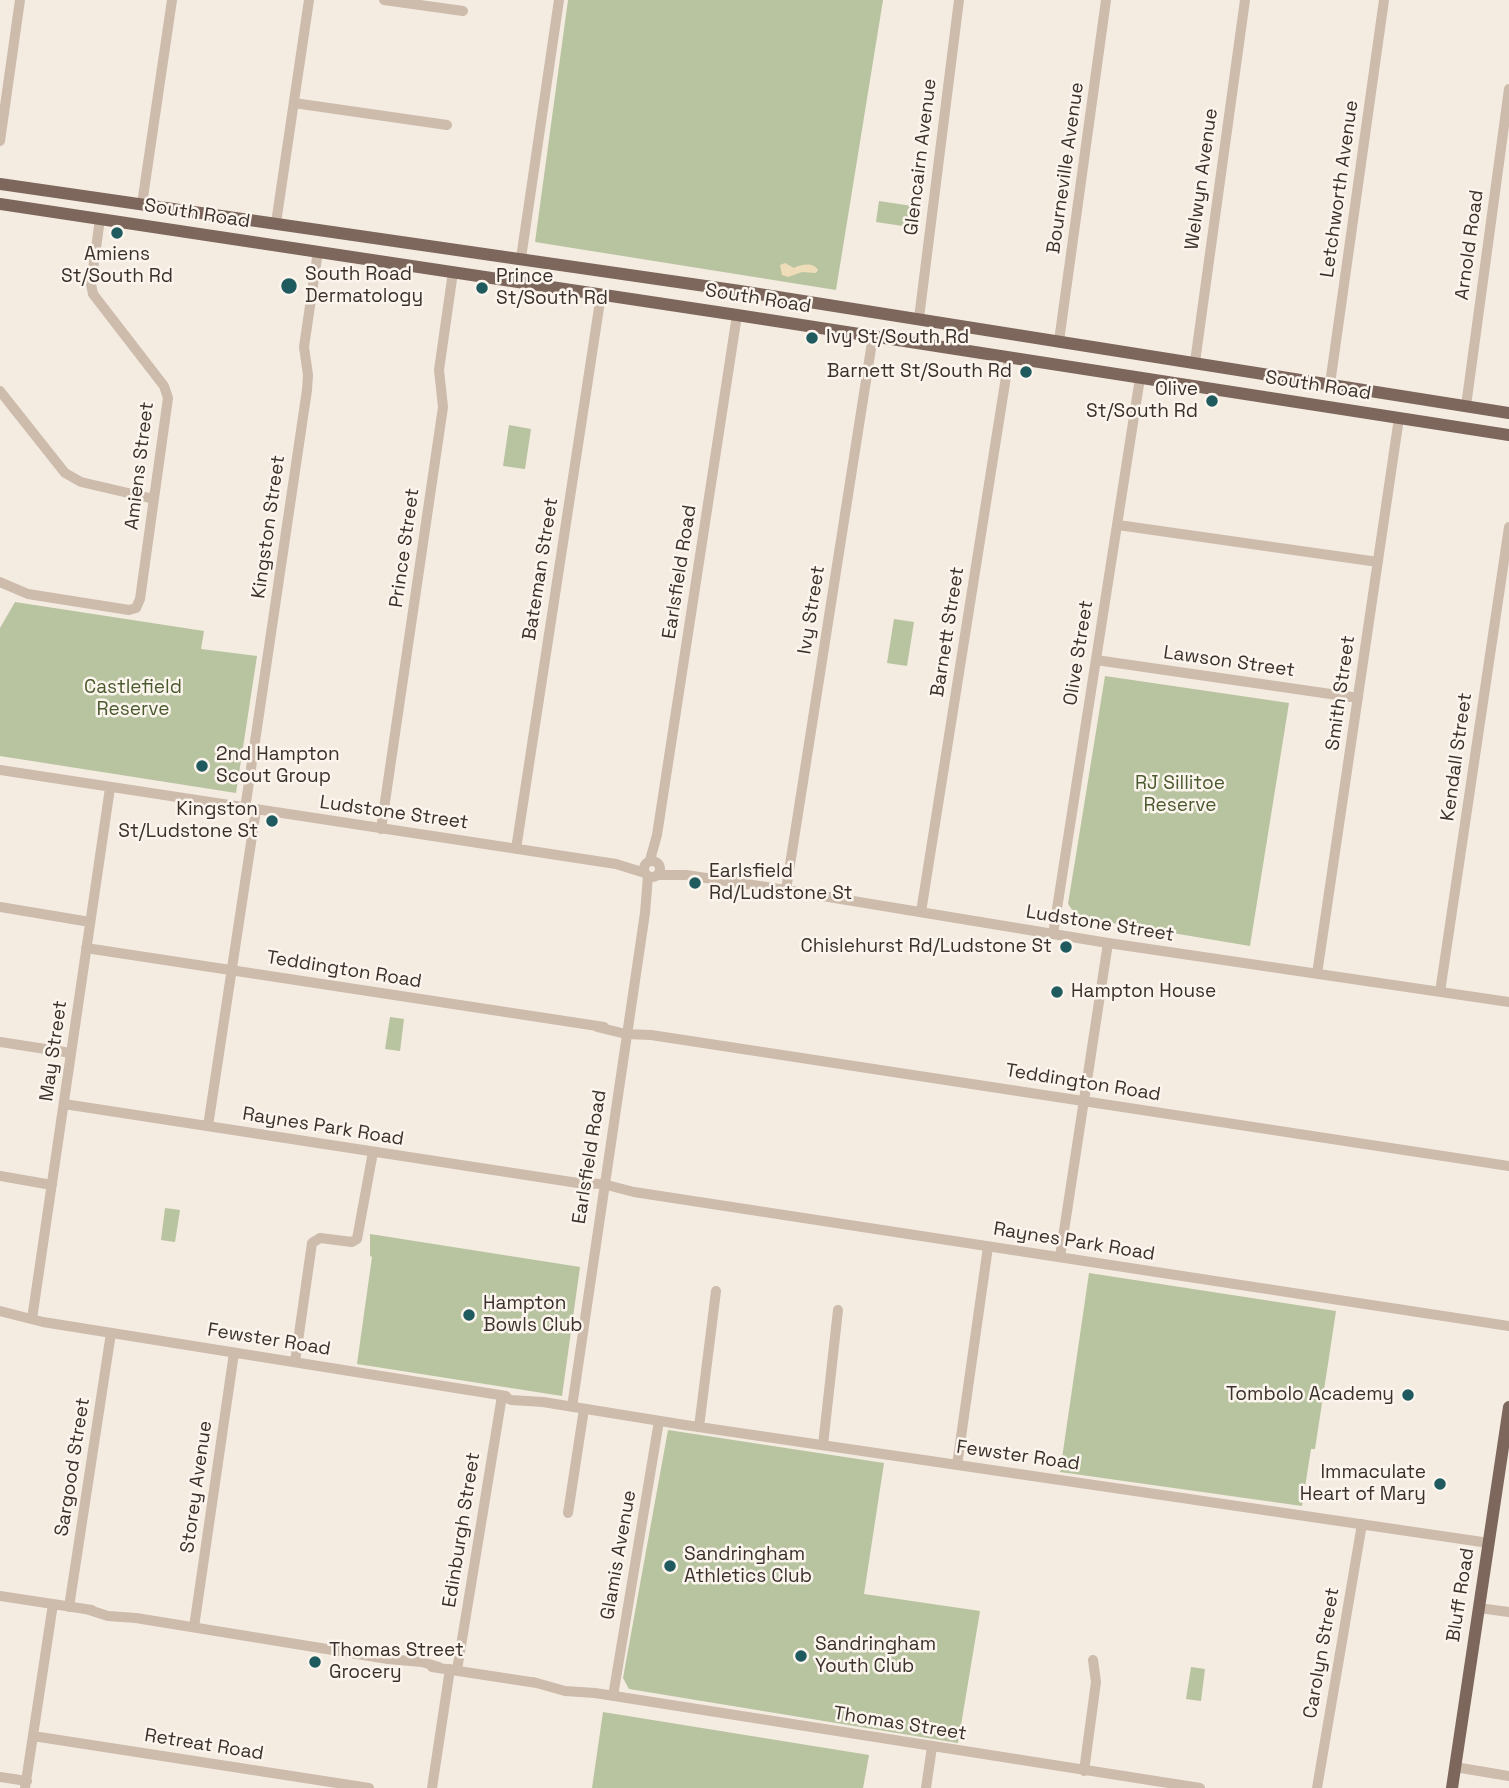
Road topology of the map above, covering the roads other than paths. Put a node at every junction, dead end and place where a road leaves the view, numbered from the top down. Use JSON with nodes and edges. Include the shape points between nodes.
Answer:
{"nodes":[{"id":1,"x":20,"y":0,"type":"edge"},
{"id":2,"x":172,"y":0,"type":"edge"},
{"id":3,"x":309,"y":0,"type":"edge"},
{"id":4,"x":384,"y":0,"type":"edge"},
{"id":5,"x":559,"y":0,"type":"edge"},
{"id":6,"x":959,"y":0,"type":"edge"},
{"id":7,"x":1106,"y":0,"type":"edge"},
{"id":8,"x":1245,"y":0,"type":"edge"},
{"id":9,"x":1384,"y":0,"type":"edge"},
{"id":10,"x":463,"y":11,"type":"dead end"},
{"id":11,"x":1509,"y":89,"type":"edge"},
{"id":12,"x":294,"y":103,"type":"junction"},
{"id":13,"x":447,"y":125,"type":"dead end"},
{"id":14,"x":0,"y":141,"type":"edge"},
{"id":15,"x":0,"y":184,"type":"edge"},
{"id":16,"x":0,"y":204,"type":"edge"},
{"id":17,"x":142,"y":204,"type":"junction"},
{"id":18,"x":100,"y":219,"type":"junction"},
{"id":19,"x":276,"y":223,"type":"junction"},
{"id":20,"x":321,"y":230,"type":"junction"},
{"id":21,"x":318,"y":251,"type":"junction"},
{"id":22,"x":521,"y":258,"type":"junction"},
{"id":23,"x":453,"y":272,"type":"junction"},
{"id":24,"x":740,"y":291,"type":"junction"},
{"id":25,"x":601,"y":295,"type":"junction"},
{"id":26,"x":737,"y":315,"type":"junction"},
{"id":27,"x":919,"y":318,"type":"junction"},
{"id":28,"x":873,"y":336,"type":"junction"},
{"id":29,"x":1059,"y":341,"type":"junction"},
{"id":30,"x":1145,"y":354,"type":"junction"},
{"id":31,"x":1009,"y":358,"type":"junction"},
{"id":32,"x":1195,"y":362,"type":"junction"},
{"id":33,"x":1140,"y":378,"type":"junction"},
{"id":34,"x":1330,"y":384,"type":"junction"},
{"id":35,"x":0,"y":391,"type":"edge"},
{"id":36,"x":1465,"y":406,"type":"junction"},
{"id":37,"x":1509,"y":413,"type":"edge"},
{"id":38,"x":1399,"y":418,"type":"junction"},
{"id":39,"x":1509,"y":435,"type":"edge"},
{"id":40,"x":154,"y":499,"type":"junction"},
{"id":41,"x":1118,"y":525,"type":"junction"},
{"id":42,"x":1509,"y":527,"type":"edge"},
{"id":43,"x":1378,"y":562,"type":"junction"},
{"id":44,"x":0,"y":582,"type":"edge"},
{"id":45,"x":1096,"y":660,"type":"junction"},
{"id":46,"x":1358,"y":698,"type":"junction"},
{"id":47,"x":0,"y":770,"type":"edge"},
{"id":48,"x":110,"y":788,"type":"junction"},
{"id":49,"x":251,"y":810,"type":"junction"},
{"id":50,"x":380,"y":829,"type":"junction"},
{"id":51,"x":516,"y":849,"type":"junction"},
{"id":52,"x":652,"y":869,"type":"junction"},
{"id":53,"x":786,"y":890,"type":"junction"},
{"id":54,"x":0,"y":907,"type":"edge"},
{"id":55,"x":921,"y":912,"type":"junction"},
{"id":56,"x":90,"y":922,"type":"junction"},
{"id":57,"x":1053,"y":934,"type":"junction"},
{"id":58,"x":1108,"y":943,"type":"junction"},
{"id":59,"x":86,"y":948,"type":"junction"},
{"id":60,"x":232,"y":971,"type":"junction"},
{"id":61,"x":1317,"y":974,"type":"junction"},
{"id":62,"x":1440,"y":992,"type":"junction"},
{"id":63,"x":1509,"y":1002,"type":"edge"},
{"id":64,"x":627,"y":1031,"type":"junction"},
{"id":65,"x":0,"y":1042,"type":"edge"},
{"id":66,"x":71,"y":1053,"type":"junction"},
{"id":67,"x":1084,"y":1101,"type":"junction"},
{"id":68,"x":64,"y":1104,"type":"junction"},
{"id":69,"x":208,"y":1126,"type":"junction"},
{"id":70,"x":373,"y":1152,"type":"junction"},
{"id":71,"x":1509,"y":1166,"type":"edge"},
{"id":72,"x":0,"y":1176,"type":"edge"},
{"id":73,"x":52,"y":1185,"type":"junction"},
{"id":74,"x":603,"y":1187,"type":"junction"},
{"id":75,"x":988,"y":1247,"type":"junction"},
{"id":76,"x":1060,"y":1257,"type":"junction"},
{"id":77,"x":716,"y":1291,"type":"dead end"},
{"id":78,"x":0,"y":1310,"type":"edge"},
{"id":79,"x":838,"y":1310,"type":"dead end"},
{"id":80,"x":32,"y":1319,"type":"junction"},
{"id":81,"x":1509,"y":1326,"type":"edge"},
{"id":82,"x":111,"y":1333,"type":"junction"},
{"id":83,"x":234,"y":1353,"type":"junction"},
{"id":84,"x":295,"y":1362,"type":"junction"},
{"id":85,"x":502,"y":1396,"type":"junction"},
{"id":86,"x":572,"y":1407,"type":"junction"},
{"id":87,"x":1509,"y":1407,"type":"edge"},
{"id":88,"x":584,"y":1409,"type":"junction"},
{"id":89,"x":659,"y":1421,"type":"junction"},
{"id":90,"x":699,"y":1427,"type":"junction"},
{"id":91,"x":823,"y":1445,"type":"junction"},
{"id":92,"x":957,"y":1465,"type":"junction"},
{"id":93,"x":568,"y":1513,"type":"dead end"},
{"id":94,"x":1362,"y":1524,"type":"junction"},
{"id":95,"x":1489,"y":1543,"type":"junction"},
{"id":96,"x":0,"y":1596,"type":"edge"},
{"id":97,"x":53,"y":1604,"type":"junction"},
{"id":98,"x":69,"y":1607,"type":"junction"},
{"id":99,"x":1479,"y":1608,"type":"junction"},
{"id":100,"x":1509,"y":1612,"type":"edge"},
{"id":101,"x":194,"y":1627,"type":"junction"},
{"id":102,"x":1093,"y":1660,"type":"dead end"},
{"id":103,"x":448,"y":1669,"type":"junction"},
{"id":104,"x":613,"y":1696,"type":"junction"},
{"id":105,"x":33,"y":1736,"type":"junction"},
{"id":106,"x":932,"y":1747,"type":"junction"},
{"id":107,"x":1455,"y":1768,"type":"junction"},
{"id":108,"x":1084,"y":1771,"type":"junction"},
{"id":109,"x":1509,"y":1776,"type":"edge"},
{"id":110,"x":0,"y":1777,"type":"edge"},
{"id":111,"x":26,"y":1784,"type":"edge"},
{"id":112,"x":369,"y":1788,"type":"edge"},
{"id":113,"x":432,"y":1788,"type":"edge"},
{"id":114,"x":926,"y":1788,"type":"edge"},
{"id":115,"x":1200,"y":1788,"type":"edge"},
{"id":116,"x":1317,"y":1788,"type":"edge"},
{"id":117,"x":1452,"y":1788,"type":"edge"}],
"edges":[{"from":1,"to":14,"type":"street"},
{"from":2,"to":17,"type":"street"},
{"from":3,"to":12,"type":"street"},
{"from":4,"to":10,"type":"street"},
{"from":5,"to":22,"type":"street"},
{"from":6,"to":27,"type":"street","name":"Glencairn Avenue"},
{"from":7,"to":29,"type":"street","name":"Bourneville Avenue"},
{"from":8,"to":32,"type":"street","name":"Welwyn Avenue"},
{"from":9,"to":34,"type":"street","name":"Letchworth Avenue"},
{"from":11,"to":36,"type":"street","name":"Arnold Road"},
{"from":12,"to":13,"type":"street"},
{"from":12,"to":19,"type":"street"},
{"from":15,"to":17,"type":"main road","name":"South Road"},
{"from":16,"to":18,"type":"main road","name":"South Road"},
{"from":17,"to":19,"type":"main road","name":"South Road"},
{"from":18,"to":21,"type":"main road","name":"South Road"},
{"from":18,"to":40,"type":"street","name":"Amiens Street","via":[[93,294],[166,392]]},
{"from":19,"to":20,"type":"main road","name":"South Road"},
{"from":20,"to":21,"type":"main road"},
{"from":20,"to":22,"type":"main road","name":"South Road"},
{"from":21,"to":23,"type":"main road","name":"South Road"},
{"from":21,"to":49,"type":"street","name":"Kingston Street","via":[[303,347],[307,390]]},
{"from":22,"to":24,"type":"main road","name":"South Road"},
{"from":23,"to":25,"type":"main road","name":"South Road"},
{"from":23,"to":50,"type":"street","name":"Prince Street","via":[[439,370],[443,407]]},
{"from":24,"to":26,"type":"main road"},
{"from":24,"to":27,"type":"main road","name":"South Road"},
{"from":25,"to":26,"type":"main road","name":"South Road"},
{"from":25,"to":51,"type":"street","name":"Bateman Street"},
{"from":26,"to":28,"type":"main road","name":"South Road"},
{"from":26,"to":52,"type":"street","name":"Earlsfield Road"},
{"from":27,"to":29,"type":"main road","name":"South Road"},
{"from":28,"to":31,"type":"main road","name":"South Road"},
{"from":28,"to":53,"type":"street","name":"Ivy Street"},
{"from":29,"to":30,"type":"main road","name":"South Road"},
{"from":30,"to":32,"type":"main road","name":"South Road"},
{"from":30,"to":33,"type":"main road"},
{"from":31,"to":33,"type":"main road","name":"South Road"},
{"from":31,"to":55,"type":"street","name":"Barnett Street"},
{"from":32,"to":34,"type":"main road","name":"South Road"},
{"from":33,"to":38,"type":"main road","name":"South Road"},
{"from":33,"to":41,"type":"street","name":"Olive Street"},
{"from":34,"to":36,"type":"main road","name":"South Road"},
{"from":35,"to":40,"type":"street","via":[[65,473],[81,482]]},
{"from":36,"to":37,"type":"main road","name":"South Road"},
{"from":38,"to":39,"type":"main road","name":"South Road"},
{"from":38,"to":43,"type":"street","name":"Smith Street"},
{"from":40,"to":44,"type":"street","name":"Amiens Street","via":[[136,608],[28,594]]},
{"from":41,"to":43,"type":"street"},
{"from":41,"to":45,"type":"street","name":"Olive Street"},
{"from":42,"to":62,"type":"street","name":"Kendall Street"},
{"from":43,"to":46,"type":"street","name":"Smith Street"},
{"from":45,"to":46,"type":"street","name":"Lawson Street"},
{"from":45,"to":57,"type":"street","name":"Olive Street"},
{"from":46,"to":61,"type":"street","name":"Smith Street"},
{"from":47,"to":48,"type":"street","name":"Ludstone Street"},
{"from":48,"to":49,"type":"street","name":"Ludstone Street"},
{"from":48,"to":56,"type":"street","name":"May Street"},
{"from":49,"to":50,"type":"street","name":"Ludstone Street"},
{"from":49,"to":60,"type":"street","name":"Kingston Street"},
{"from":50,"to":51,"type":"street","name":"Ludstone Street"},
{"from":51,"to":52,"type":"street","name":"Ludstone Street"},
{"from":52,"to":53,"type":"street","name":"Ludstone Street"},
{"from":52,"to":64,"type":"street","name":"Earlsfield Road"},
{"from":53,"to":55,"type":"street","name":"Ludstone Street"},
{"from":54,"to":56,"type":"street"},
{"from":55,"to":57,"type":"street","name":"Ludstone Street"},
{"from":56,"to":59,"type":"street","name":"May Street"},
{"from":57,"to":58,"type":"street","name":"Ludstone Street"},
{"from":58,"to":61,"type":"street","name":"Ludstone Street"},
{"from":58,"to":67,"type":"street"},
{"from":59,"to":60,"type":"street","name":"Teddington Road"},
{"from":59,"to":66,"type":"street","name":"May Street"},
{"from":60,"to":64,"type":"street","name":"Teddington Road"},
{"from":60,"to":69,"type":"street","name":"Kingston Street"},
{"from":61,"to":62,"type":"street","name":"Ludstone Street"},
{"from":62,"to":63,"type":"street","name":"Ludstone Street"},
{"from":64,"to":67,"type":"street","name":"Teddington Road"},
{"from":64,"to":74,"type":"street","name":"Earlsfield Road"},
{"from":65,"to":66,"type":"street"},
{"from":66,"to":68,"type":"street","name":"May Street"},
{"from":67,"to":71,"type":"street","name":"Teddington Road"},
{"from":67,"to":76,"type":"street"},
{"from":68,"to":69,"type":"street","name":"Raynes Park Road"},
{"from":68,"to":73,"type":"street","name":"May Street"},
{"from":69,"to":70,"type":"street","name":"Raynes Park Road"},
{"from":70,"to":74,"type":"street","name":"Raynes Park Road"},
{"from":70,"to":84,"type":"street","via":[[357,1239],[320,1238],[310,1248]]},
{"from":72,"to":73,"type":"street"},
{"from":73,"to":80,"type":"street","name":"May Street"},
{"from":74,"to":75,"type":"street","name":"Raynes Park Road"},
{"from":74,"to":86,"type":"street","name":"Earlsfield Road"},
{"from":75,"to":76,"type":"street","name":"Raynes Park Road"},
{"from":75,"to":92,"type":"street"},
{"from":76,"to":81,"type":"street","name":"Raynes Park Road"},
{"from":77,"to":90,"type":"street"},
{"from":78,"to":80,"type":"street","name":"Fewster Road"},
{"from":79,"to":91,"type":"street"},
{"from":80,"to":82,"type":"street","name":"Fewster Road"},
{"from":82,"to":83,"type":"street","name":"Fewster Road"},
{"from":82,"to":98,"type":"street","name":"Sargood Street"},
{"from":83,"to":84,"type":"street","name":"Fewster Road"},
{"from":83,"to":101,"type":"street","name":"Storey Avenue"},
{"from":84,"to":85,"type":"street","name":"Fewster Road"},
{"from":85,"to":86,"type":"street","name":"Fewster Road"},
{"from":85,"to":103,"type":"street","name":"Edinburgh Street"},
{"from":86,"to":88,"type":"street","name":"Fewster Road"},
{"from":87,"to":95,"type":"main road","name":"Bluff Road"},
{"from":88,"to":89,"type":"street","name":"Fewster Road"},
{"from":88,"to":93,"type":"street"},
{"from":89,"to":90,"type":"street","name":"Fewster Road"},
{"from":89,"to":104,"type":"street","name":"Glamis Avenue"},
{"from":90,"to":91,"type":"street","name":"Fewster Road"},
{"from":91,"to":92,"type":"street","name":"Fewster Road"},
{"from":92,"to":94,"type":"street","name":"Fewster Road"},
{"from":94,"to":95,"type":"street","name":"Fewster Road"},
{"from":94,"to":116,"type":"street","name":"Carolyn Street"},
{"from":95,"to":99,"type":"main road","name":"Bluff Road"},
{"from":96,"to":97,"type":"street","name":"Thomas Street"},
{"from":97,"to":98,"type":"street","name":"Thomas Street"},
{"from":97,"to":105,"type":"street"},
{"from":98,"to":101,"type":"street","name":"Thomas Street"},
{"from":99,"to":100,"type":"street"},
{"from":99,"to":107,"type":"main road","name":"Bluff Road"},
{"from":101,"to":103,"type":"street","name":"Thomas Street"},
{"from":102,"to":108,"type":"street","via":[[1096,1682]]},
{"from":103,"to":104,"type":"street","name":"Thomas Street"},
{"from":103,"to":113,"type":"street","name":"Edinburgh Street"},
{"from":104,"to":106,"type":"street","name":"Thomas Street"},
{"from":105,"to":111,"type":"street"},
{"from":105,"to":112,"type":"street","name":"Retreat Road"},
{"from":106,"to":108,"type":"street","name":"Thomas Street"},
{"from":106,"to":114,"type":"street"},
{"from":107,"to":109,"type":"street"},
{"from":107,"to":117,"type":"main road","name":"Bluff Road"},
{"from":108,"to":115,"type":"street","name":"Thomas Street"},
{"from":110,"to":111,"type":"street"}]}
